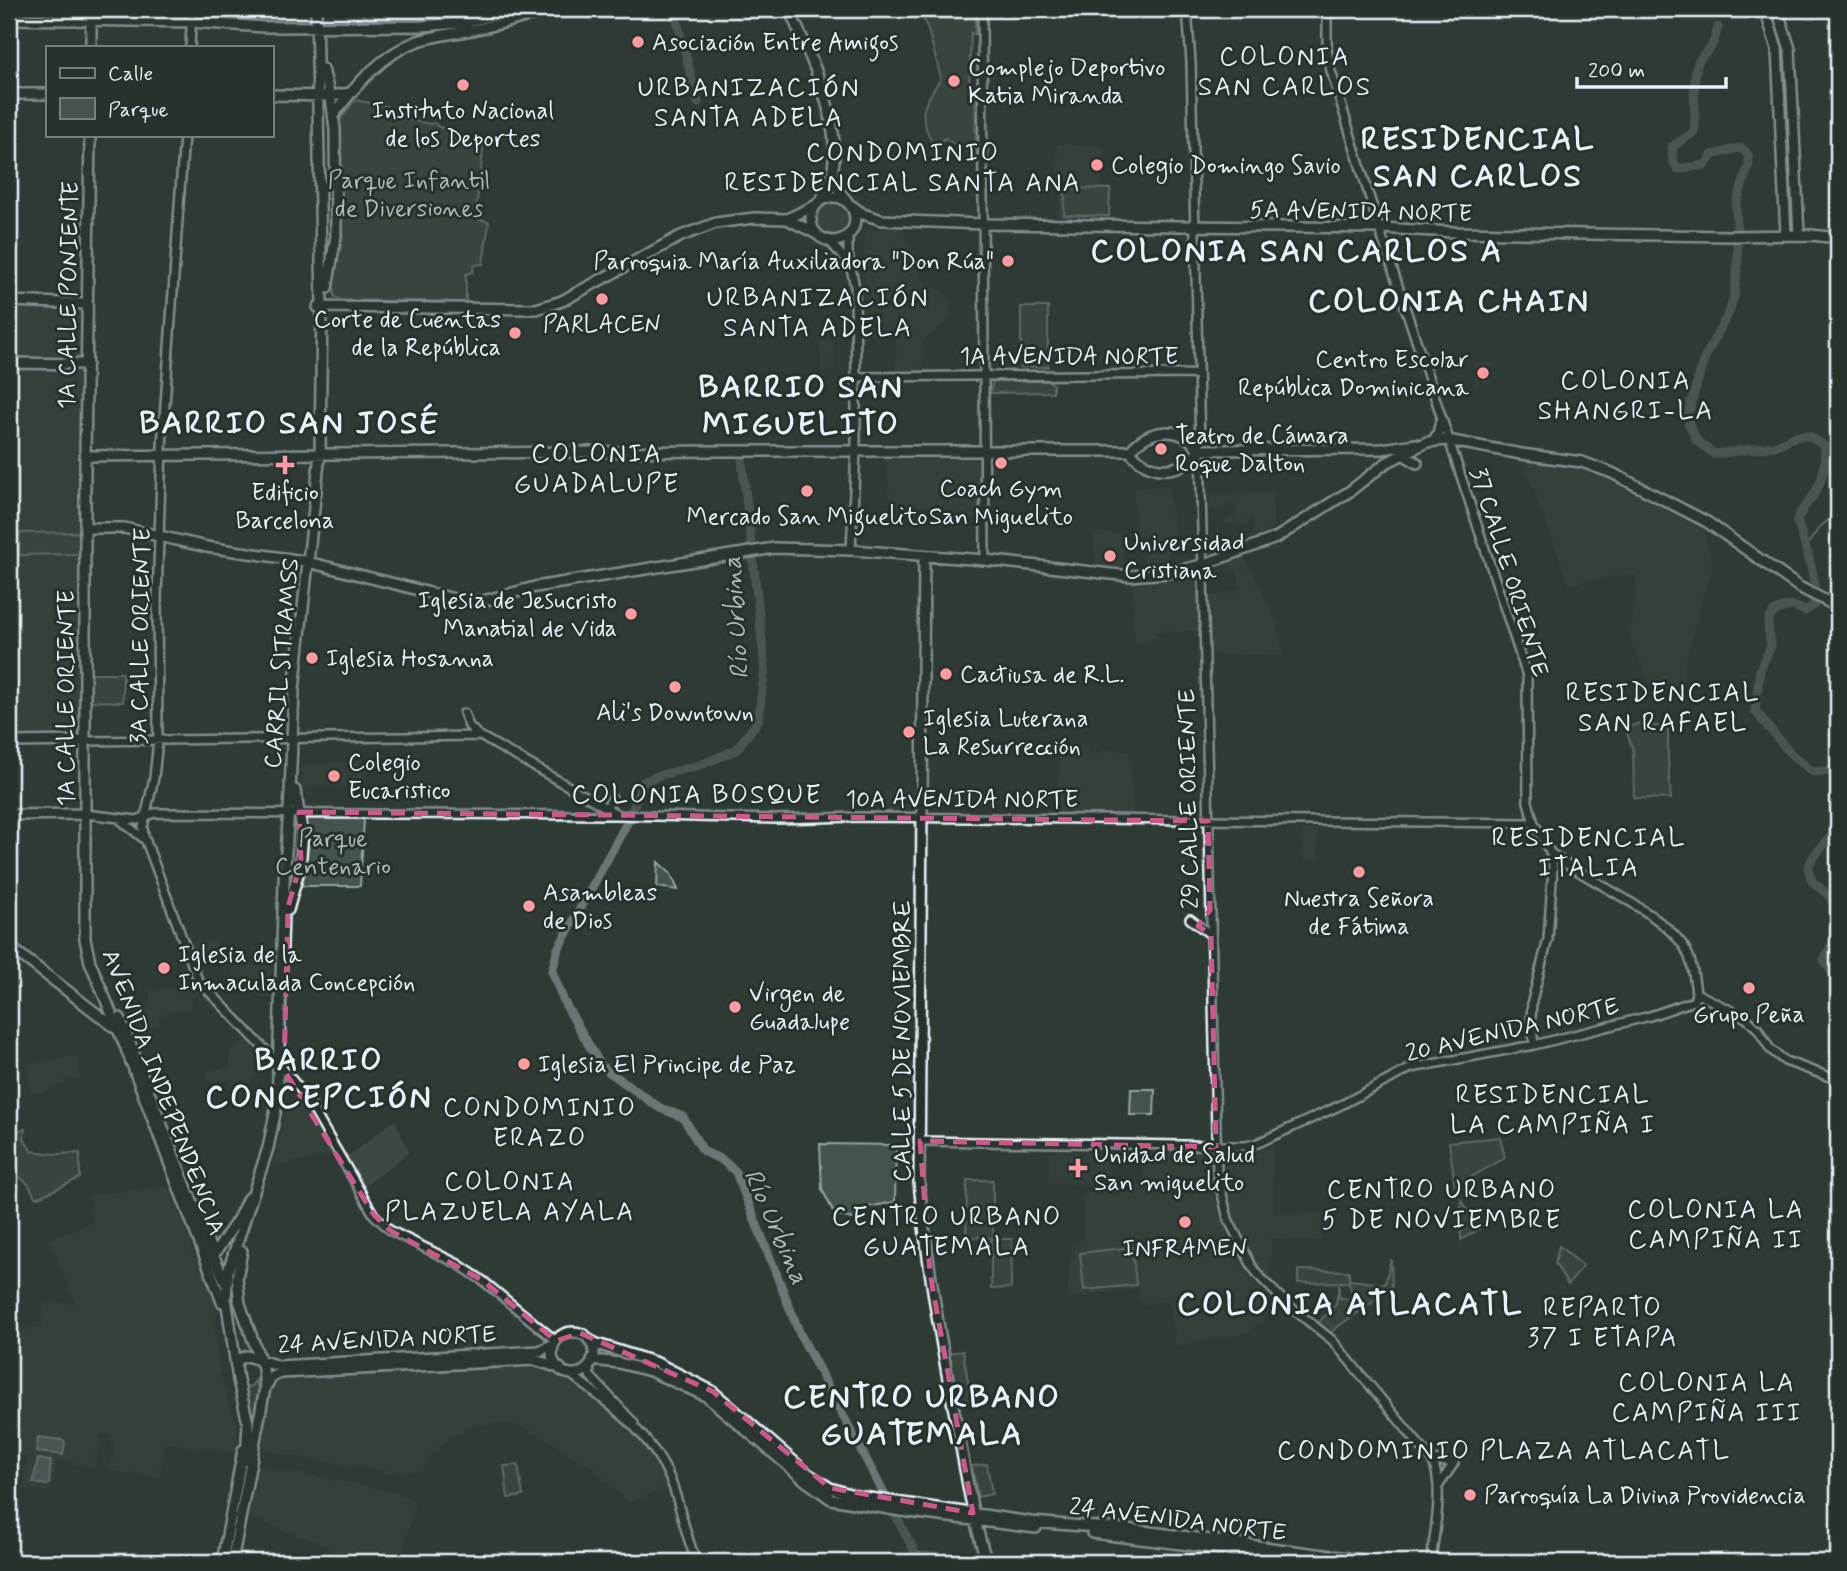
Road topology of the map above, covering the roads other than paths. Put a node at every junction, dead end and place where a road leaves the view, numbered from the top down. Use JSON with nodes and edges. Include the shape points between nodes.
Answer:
{"nodes":[{"id":1,"x":91,"y":9,"type":"edge"},
{"id":2,"x":192,"y":9,"type":"edge"},
{"id":3,"x":316,"y":9,"type":"edge"},
{"id":4,"x":521,"y":9,"type":"edge"},
{"id":5,"x":550,"y":9,"type":"edge"},
{"id":6,"x":789,"y":9,"type":"edge"},
{"id":7,"x":982,"y":9,"type":"edge"},
{"id":8,"x":1187,"y":9,"type":"edge"},
{"id":9,"x":1327,"y":9,"type":"edge"},
{"id":10,"x":1765,"y":9,"type":"edge"},
{"id":11,"x":1777,"y":9,"type":"edge"},
{"id":12,"x":9,"y":19,"type":"edge"},
{"id":13,"x":91,"y":20,"type":"junction"},
{"id":14,"x":192,"y":22,"type":"junction"},
{"id":15,"x":317,"y":26,"type":"junction"},
{"id":16,"x":406,"y":26,"type":"junction"},
{"id":17,"x":437,"y":31,"type":"junction"},
{"id":18,"x":411,"y":44,"type":"junction"},
{"id":19,"x":91,"y":46,"type":"edge"},
{"id":20,"x":190,"y":46,"type":"edge"},
{"id":21,"x":351,"y":93,"type":"junction"},
{"id":22,"x":14,"y":94,"type":"edge"},
{"id":23,"x":46,"y":94,"type":"edge"},
{"id":24,"x":273,"y":95,"type":"edge"},
{"id":25,"x":322,"y":96,"type":"junction"},
{"id":26,"x":334,"y":115,"type":"junction"},
{"id":27,"x":90,"y":136,"type":"edge"},
{"id":28,"x":184,"y":136,"type":"edge"},
{"id":29,"x":832,"y":172,"type":"junction"},
{"id":30,"x":818,"y":203,"type":"junction"},
{"id":31,"x":849,"y":204,"type":"junction"},
{"id":32,"x":787,"y":219,"type":"junction"},
{"id":33,"x":882,"y":220,"type":"junction"},
{"id":34,"x":983,"y":224,"type":"junction"},
{"id":35,"x":1195,"y":228,"type":"junction"},
{"id":36,"x":1379,"y":228,"type":"junction"},
{"id":37,"x":851,"y":232,"type":"junction"},
{"id":38,"x":817,"y":234,"type":"junction"},
{"id":39,"x":1786,"y":235,"type":"junction"},
{"id":40,"x":1799,"y":235,"type":"junction"},
{"id":41,"x":1838,"y":238,"type":"edge"},
{"id":42,"x":828,"y":240,"type":"junction"},
{"id":43,"x":849,"y":264,"type":"junction"},
{"id":44,"x":10,"y":301,"type":"edge"},
{"id":45,"x":86,"y":304,"type":"junction"},
{"id":46,"x":323,"y":306,"type":"junction"},
{"id":47,"x":11,"y":363,"type":"edge"},
{"id":48,"x":87,"y":364,"type":"junction"},
{"id":49,"x":1198,"y":374,"type":"junction"},
{"id":50,"x":984,"y":375,"type":"junction"},
{"id":51,"x":856,"y":377,"type":"junction"},
{"id":52,"x":1441,"y":421,"type":"junction"},
{"id":53,"x":1447,"y":440,"type":"junction"},
{"id":54,"x":1430,"y":441,"type":"junction"},
{"id":55,"x":1382,"y":449,"type":"junction"},
{"id":56,"x":1199,"y":450,"type":"junction"},
{"id":57,"x":856,"y":451,"type":"junction"},
{"id":58,"x":985,"y":451,"type":"junction"},
{"id":59,"x":1130,"y":451,"type":"junction"},
{"id":60,"x":320,"y":453,"type":"junction"},
{"id":61,"x":1403,"y":454,"type":"junction"},
{"id":62,"x":161,"y":455,"type":"junction"},
{"id":63,"x":85,"y":456,"type":"junction"},
{"id":64,"x":1386,"y":463,"type":"junction"},
{"id":65,"x":1417,"y":463,"type":"dead end"},
{"id":66,"x":85,"y":528,"type":"junction"},
{"id":67,"x":160,"y":536,"type":"junction"},
{"id":68,"x":851,"y":550,"type":"junction"},
{"id":69,"x":924,"y":556,"type":"junction"},
{"id":70,"x":985,"y":560,"type":"junction"},
{"id":71,"x":308,"y":562,"type":"junction"},
{"id":72,"x":1202,"y":565,"type":"junction"},
{"id":73,"x":1834,"y":605,"type":"edge"},
{"id":74,"x":464,"y":713,"type":"dead end"},
{"id":75,"x":480,"y":736,"type":"junction"},
{"id":76,"x":292,"y":739,"type":"junction"},
{"id":77,"x":158,"y":740,"type":"junction"},
{"id":78,"x":85,"y":741,"type":"junction"},
{"id":79,"x":11,"y":742,"type":"edge"},
{"id":80,"x":588,"y":798,"type":"junction"},
{"id":81,"x":612,"y":798,"type":"dead end"},
{"id":82,"x":607,"y":808,"type":"junction"},
{"id":83,"x":292,"y":812,"type":"junction"},
{"id":84,"x":85,"y":814,"type":"junction"},
{"id":85,"x":11,"y":815,"type":"edge"},
{"id":86,"x":581,"y":815,"type":"junction"},
{"id":87,"x":594,"y":815,"type":"junction"},
{"id":88,"x":619,"y":815,"type":"junction"},
{"id":89,"x":145,"y":816,"type":"junction"},
{"id":90,"x":118,"y":817,"type":"junction"},
{"id":91,"x":923,"y":818,"type":"junction"},
{"id":92,"x":1208,"y":821,"type":"junction"},
{"id":93,"x":1534,"y":823,"type":"junction"},
{"id":94,"x":145,"y":839,"type":"junction"},
{"id":95,"x":1551,"y":854,"type":"junction"},
{"id":96,"x":1210,"y":910,"type":"junction"},
{"id":97,"x":1211,"y":935,"type":"junction"},
{"id":98,"x":85,"y":939,"type":"junction"},
{"id":99,"x":9,"y":946,"type":"edge"},
{"id":100,"x":1696,"y":993,"type":"junction"},
{"id":101,"x":119,"y":1030,"type":"junction"},
{"id":102,"x":1534,"y":1045,"type":"junction"},
{"id":103,"x":279,"y":1065,"type":"junction"},
{"id":104,"x":1838,"y":1080,"type":"edge"},
{"id":105,"x":920,"y":1141,"type":"junction"},
{"id":106,"x":1216,"y":1147,"type":"junction"},
{"id":107,"x":236,"y":1252,"type":"junction"},
{"id":108,"x":211,"y":1258,"type":"junction"},
{"id":109,"x":226,"y":1284,"type":"junction"},
{"id":110,"x":234,"y":1294,"type":"junction"},
{"id":111,"x":240,"y":1304,"type":"junction"},
{"id":112,"x":589,"y":1340,"type":"junction"},
{"id":113,"x":555,"y":1343,"type":"junction"},
{"id":114,"x":257,"y":1358,"type":"junction"},
{"id":115,"x":591,"y":1363,"type":"junction"},
{"id":116,"x":234,"y":1369,"type":"junction"},
{"id":117,"x":564,"y":1371,"type":"junction"},
{"id":118,"x":265,"y":1388,"type":"junction"},
{"id":119,"x":636,"y":1427,"type":"junction"},
{"id":120,"x":246,"y":1460,"type":"junction"},
{"id":121,"x":1432,"y":1460,"type":"junction"},
{"id":122,"x":1438,"y":1485,"type":"junction"},
{"id":123,"x":876,"y":1504,"type":"junction"},
{"id":124,"x":974,"y":1517,"type":"junction"},
{"id":125,"x":224,"y":1562,"type":"edge"},
{"id":126,"x":232,"y":1562,"type":"edge"},
{"id":127,"x":697,"y":1562,"type":"edge"},
{"id":128,"x":987,"y":1562,"type":"edge"},
{"id":129,"x":1326,"y":1562,"type":"edge"},
{"id":130,"x":1378,"y":1562,"type":"edge"},
{"id":131,"x":1431,"y":1562,"type":"edge"}],
"edges":[{"from":1,"to":13,"type":"main road"},
{"from":2,"to":14,"type":"street"},
{"from":3,"to":15,"type":"main road"},
{"from":4,"to":17,"type":"main road"},
{"from":5,"to":17,"type":"main road","via":[[491,26]]},
{"from":6,"to":29,"type":"main road","via":[[829,107]]},
{"from":7,"to":34,"type":"street"},
{"from":8,"to":35,"type":"street","name":"29 CALLE ORIENTE"},
{"from":9,"to":36,"type":"street","name":"37 CALLE ORIENTE","via":[[1331,71]]},
{"from":10,"to":39,"type":"main road","via":[[1777,49]]},
{"from":11,"to":40,"type":"main road","via":[[1790,49]]},
{"from":12,"to":13,"type":"main road"},
{"from":13,"to":14,"type":"main road"},
{"from":13,"to":19,"type":"main road"},
{"from":14,"to":15,"type":"main road"},
{"from":14,"to":20,"type":"street"},
{"from":15,"to":16,"type":"main road"},
{"from":15,"to":25,"type":"main road"},
{"from":15,"to":25,"type":"main road"},
{"from":15,"to":25,"type":"main road","via":[[324,74]]},
{"from":16,"to":17,"type":"main road"},
{"from":16,"to":18,"type":"main road","via":[[413,34]]},
{"from":17,"to":18,"type":"main road"},
{"from":18,"to":21,"type":"main road"},
{"from":21,"to":25,"type":"main road"},
{"from":21,"to":26,"type":"main road"},
{"from":22,"to":23,"type":"main road"},
{"from":24,"to":25,"type":"main road"},
{"from":25,"to":26,"type":"main road"},
{"from":25,"to":46,"type":"main road"},
{"from":25,"to":46,"type":"main road"},
{"from":26,"to":46,"type":"main road","via":[[336,236]]},
{"from":27,"to":45,"type":"main road","name":"1A CALLE PONIENTE"},
{"from":28,"to":62,"type":"street","name":"3A CALLE ORIENTE"},
{"from":29,"to":30,"type":"main road"},
{"from":29,"to":31,"type":"main road"},
{"from":30,"to":31,"type":"main road","via":[[835,197]]},
{"from":30,"to":32,"type":"main road"},
{"from":30,"to":38,"type":"main road","via":[[811,220]]},
{"from":31,"to":33,"type":"main road","name":"5A AVENIDA NORTE"},
{"from":31,"to":37,"type":"main road","via":[[855,219]]},
{"from":32,"to":38,"type":"main road"},
{"from":32,"to":46,"type":"main road","via":[[737,219],[705,226],[562,301],[540,308]]},
{"from":33,"to":34,"type":"main road","name":"5A AVENIDA NORTE"},
{"from":33,"to":37,"type":"main road","name":"5A AVENIDA NORTE"},
{"from":34,"to":35,"type":"main road","name":"5A AVENIDA NORTE"},
{"from":34,"to":50,"type":"street"},
{"from":35,"to":36,"type":"main road","name":"5A AVENIDA NORTE"},
{"from":35,"to":49,"type":"street","name":"29 CALLE ORIENTE"},
{"from":36,"to":39,"type":"main road","name":"5A AVENIDA NORTE"},
{"from":36,"to":52,"type":"street","name":"37 CALLE ORIENTE"},
{"from":37,"to":42,"type":"main road","via":[[837,241]]},
{"from":37,"to":43,"type":"street"},
{"from":38,"to":42,"type":"main road"},
{"from":39,"to":40,"type":"main road","name":"5A AVENIDA NORTE"},
{"from":40,"to":41,"type":"main road","name":"5A AVENIDA NORTE"},
{"from":42,"to":43,"type":"street"},
{"from":43,"to":51,"type":"street","via":[[855,287]]},
{"from":44,"to":45,"type":"main road"},
{"from":45,"to":48,"type":"main road","name":"1A CALLE PONIENTE"},
{"from":46,"to":60,"type":"main road","name":"CARRIL SITRAMSS"},
{"from":47,"to":48,"type":"main road"},
{"from":48,"to":63,"type":"main road","name":"1A CALLE PONIENTE"},
{"from":49,"to":50,"type":"street","name":"1A AVENIDA NORTE"},
{"from":49,"to":56,"type":"street","name":"29 CALLE ORIENTE"},
{"from":50,"to":51,"type":"street","name":"1A AVENIDA NORTE"},
{"from":50,"to":58,"type":"street"},
{"from":51,"to":57,"type":"street"},
{"from":52,"to":53,"type":"street","name":"37 CALLE ORIENTE"},
{"from":52,"to":54,"type":"main road","via":[[1438,435]]},
{"from":53,"to":54,"type":"main road"},
{"from":53,"to":73,"type":"main road","via":[[1582,462],[1612,473],[1707,522],[1795,584]]},
{"from":53,"to":93,"type":"street","name":"37 CALLE ORIENTE","via":[[1526,671],[1527,789]]},
{"from":54,"to":55,"type":"main road"},
{"from":54,"to":61,"type":"main road"},
{"from":55,"to":56,"type":"main road"},
{"from":55,"to":64,"type":"main road"},
{"from":56,"to":59,"type":"main road","via":[[1186,437],[1162,432],[1144,438]]},
{"from":56,"to":59,"type":"main road","via":[[1186,464],[1168,470],[1150,467]]},
{"from":56,"to":72,"type":"street","name":"29 CALLE ORIENTE"},
{"from":57,"to":58,"type":"main road"},
{"from":57,"to":60,"type":"main road"},
{"from":57,"to":68,"type":"street"},
{"from":58,"to":59,"type":"main road"},
{"from":58,"to":70,"type":"street"},
{"from":60,"to":62,"type":"main road"},
{"from":60,"to":71,"type":"main road","name":"CARRIL SITRAMSS"},
{"from":61,"to":64,"type":"main road"},
{"from":61,"to":65,"type":"main road"},
{"from":62,"to":63,"type":"main road"},
{"from":62,"to":67,"type":"street","name":"3A CALLE ORIENTE"},
{"from":63,"to":66,"type":"main road","name":"1A CALLE ORIENTE"},
{"from":64,"to":72,"type":"main road","via":[[1276,538]]},
{"from":66,"to":67,"type":"main road","via":[[124,528]]},
{"from":66,"to":78,"type":"main road","name":"1A CALLE ORIENTE"},
{"from":67,"to":71,"type":"main road"},
{"from":67,"to":77,"type":"street","name":"3A CALLE ORIENTE"},
{"from":68,"to":69,"type":"main road"},
{"from":68,"to":71,"type":"main road","via":[[765,549],[535,587],[484,601],[462,601]]},
{"from":69,"to":70,"type":"main road"},
{"from":69,"to":91,"type":"main road","name":"CALLE 5 DE NOVIEMBRE"},
{"from":70,"to":72,"type":"main road","via":[[1129,576]]},
{"from":71,"to":76,"type":"main road","name":"CARRIL SITRAMSS"},
{"from":72,"to":92,"type":"street","name":"29 CALLE ORIENTE"},
{"from":74,"to":75,"type":"street"},
{"from":75,"to":76,"type":"street"},
{"from":75,"to":80,"type":"street"},
{"from":76,"to":77,"type":"street"},
{"from":76,"to":83,"type":"main road"},
{"from":76,"to":83,"type":"main road","name":"CARRIL SITRAMSS"},
{"from":76,"to":83,"type":"main road"},
{"from":77,"to":78,"type":"street"},
{"from":77,"to":89,"type":"street","name":"3A CALLE ORIENTE"},
{"from":78,"to":79,"type":"main road"},
{"from":78,"to":84,"type":"main road","name":"1A CALLE ORIENTE"},
{"from":80,"to":82,"type":"street"},
{"from":80,"to":86,"type":"street","via":[[590,807]]},
{"from":81,"to":82,"type":"street"},
{"from":82,"to":87,"type":"street"},
{"from":82,"to":88,"type":"street"},
{"from":83,"to":86,"type":"street","name":"10A AVENIDA NORTE"},
{"from":83,"to":89,"type":"street","name":"10A AVENIDA NORTE"},
{"from":83,"to":103,"type":"main road","via":[[280,879]]},
{"from":83,"to":103,"type":"main road","name":"CARRIL SITRAMSS","via":[[298,835],[284,901]]},
{"from":83,"to":103,"type":"main road","via":[[303,828],[288,907]]},
{"from":84,"to":85,"type":"main road","name":"10A AVENIDA NORTE"},
{"from":84,"to":90,"type":"street","name":"10A AVENIDA NORTE"},
{"from":84,"to":98,"type":"main road","name":"1A CALLE ORIENTE"},
{"from":86,"to":87,"type":"street","name":"10A AVENIDA NORTE"},
{"from":87,"to":88,"type":"street","name":"10A AVENIDA NORTE"},
{"from":88,"to":91,"type":"street","name":"10A AVENIDA NORTE"},
{"from":89,"to":90,"type":"street","name":"10A AVENIDA NORTE","via":[[137,820]]},
{"from":89,"to":94,"type":"street","name":"3A CALLE ORIENTE"},
{"from":90,"to":94,"type":"street"},
{"from":91,"to":92,"type":"street","name":"10A AVENIDA NORTE"},
{"from":91,"to":105,"type":"main road","name":"CALLE 5 DE NOVIEMBRE"},
{"from":92,"to":93,"type":"street","name":"10A AVENIDA NORTE"},
{"from":92,"to":96,"type":"street","name":"29 CALLE ORIENTE"},
{"from":93,"to":95,"type":"street","name":"37 CALLE ORIENTE"},
{"from":94,"to":103,"type":"street","via":[[198,980]]},
{"from":95,"to":100,"type":"street","via":[[1640,909],[1677,938],[1690,961]]},
{"from":95,"to":102,"type":"street","name":"37 CALLE ORIENTE","via":[[1548,939],[1532,1001]]},
{"from":96,"to":97,"type":"street","name":"29 CALLE ORIENTE"},
{"from":96,"to":97,"type":"street","via":[[1202,919],[1190,919]]},
{"from":97,"to":106,"type":"street","name":"29 CALLE ORIENTE"},
{"from":98,"to":101,"type":"main road","name":"AVENIDA INDEPENDENCIA"},
{"from":98,"to":108,"type":"main road","name":"AVENIDA INDEPENDENCIA","via":[[132,1045]]},
{"from":99,"to":101,"type":"main road"},
{"from":100,"to":102,"type":"street","name":"20 AVENIDA NORTE","via":[[1693,1001],[1666,1011]]},
{"from":100,"to":104,"type":"street","via":[[1746,1018],[1785,1061]]},
{"from":101,"to":108,"type":"main road","name":"AVENIDA INDEPENDENCIA"},
{"from":102,"to":106,"type":"street","name":"20 AVENIDA NORTE","via":[[1411,1068],[1258,1143]]},
{"from":103,"to":107,"type":"main road","name":"CARRIL SITRAMSS","via":[[274,1126]]},
{"from":103,"to":108,"type":"main road","via":[[271,1116],[248,1197]]},
{"from":103,"to":111,"type":"main road","via":[[279,1123],[237,1269]]},
{"from":103,"to":113,"type":"street","via":[[309,1101],[363,1199],[382,1223],[482,1280]]},
{"from":105,"to":106,"type":"street","name":"20 AVENIDA NORTE"},
{"from":105,"to":124,"type":"main road","name":"CALLE 5 DE NOVIEMBRE","via":[[919,1182],[930,1273]]},
{"from":106,"to":121,"type":"street","name":"29 CALLE ORIENTE","via":[[1228,1219],[1253,1268],[1270,1289],[1332,1340]]},
{"from":107,"to":109,"type":"main road","name":"CARRIL SITRAMSS"},
{"from":107,"to":110,"type":"main road","name":"CARRIL SITRAMSS"},
{"from":108,"to":109,"type":"main road"},
{"from":108,"to":116,"type":"main road"},
{"from":109,"to":110,"type":"main road"},
{"from":109,"to":116,"type":"main road","name":"CARRIL SITRAMSS"},
{"from":110,"to":111,"type":"main road"},
{"from":110,"to":114,"type":"main road","name":"CARRIL SITRAMSS"},
{"from":111,"to":114,"type":"main road"},
{"from":112,"to":113,"type":"main road","via":[[571,1332]]},
{"from":112,"to":115,"type":"main road"},
{"from":112,"to":123,"type":"main road","via":[[691,1378],[808,1474],[837,1491]]},
{"from":113,"to":114,"type":"main road","name":"24 AVENIDA NORTE","via":[[539,1350],[278,1366]]},
{"from":113,"to":117,"type":"main road","via":[[553,1358]]},
{"from":114,"to":116,"type":"main road","name":"24 AVENIDA NORTE","via":[[242,1357]]},
{"from":114,"to":118,"type":"main road"},
{"from":114,"to":120,"type":"main road","name":"CARRIL SITRAMSS","via":[[262,1396]]},
{"from":115,"to":117,"type":"main road","via":[[579,1373]]},
{"from":115,"to":119,"type":"street","via":[[590,1376]]},
{"from":115,"to":123,"type":"main road","via":[[619,1363],[650,1371],[696,1391],[719,1405],[827,1497]]},
{"from":116,"to":120,"type":"main road","name":"CARRIL SITRAMSS","via":[[248,1423]]},
{"from":116,"to":125,"type":"main road","via":[[244,1432]]},
{"from":117,"to":118,"type":"main road","name":"24 AVENIDA NORTE","via":[[535,1360],[280,1373]]},
{"from":117,"to":119,"type":"street"},
{"from":118,"to":126,"type":"main road"},
{"from":119,"to":127,"type":"street","via":[[669,1477]]},
{"from":120,"to":125,"type":"main road","name":"CARRIL SITRAMSS"},
{"from":121,"to":122,"type":"street"},
{"from":121,"to":122,"type":"street","name":"29 CALLE ORIENTE","via":[[1454,1463]]},
{"from":122,"to":131,"type":"street"},
{"from":123,"to":124,"type":"main road"},
{"from":124,"to":128,"type":"main road","name":"CALLE 5 DE NOVIEMBRE"},
{"from":124,"to":129,"type":"main road","name":"24 AVENIDA NORTE"},
{"from":124,"to":130,"type":"main road","name":"24 AVENIDA NORTE","via":[[1135,1530]]}]}
